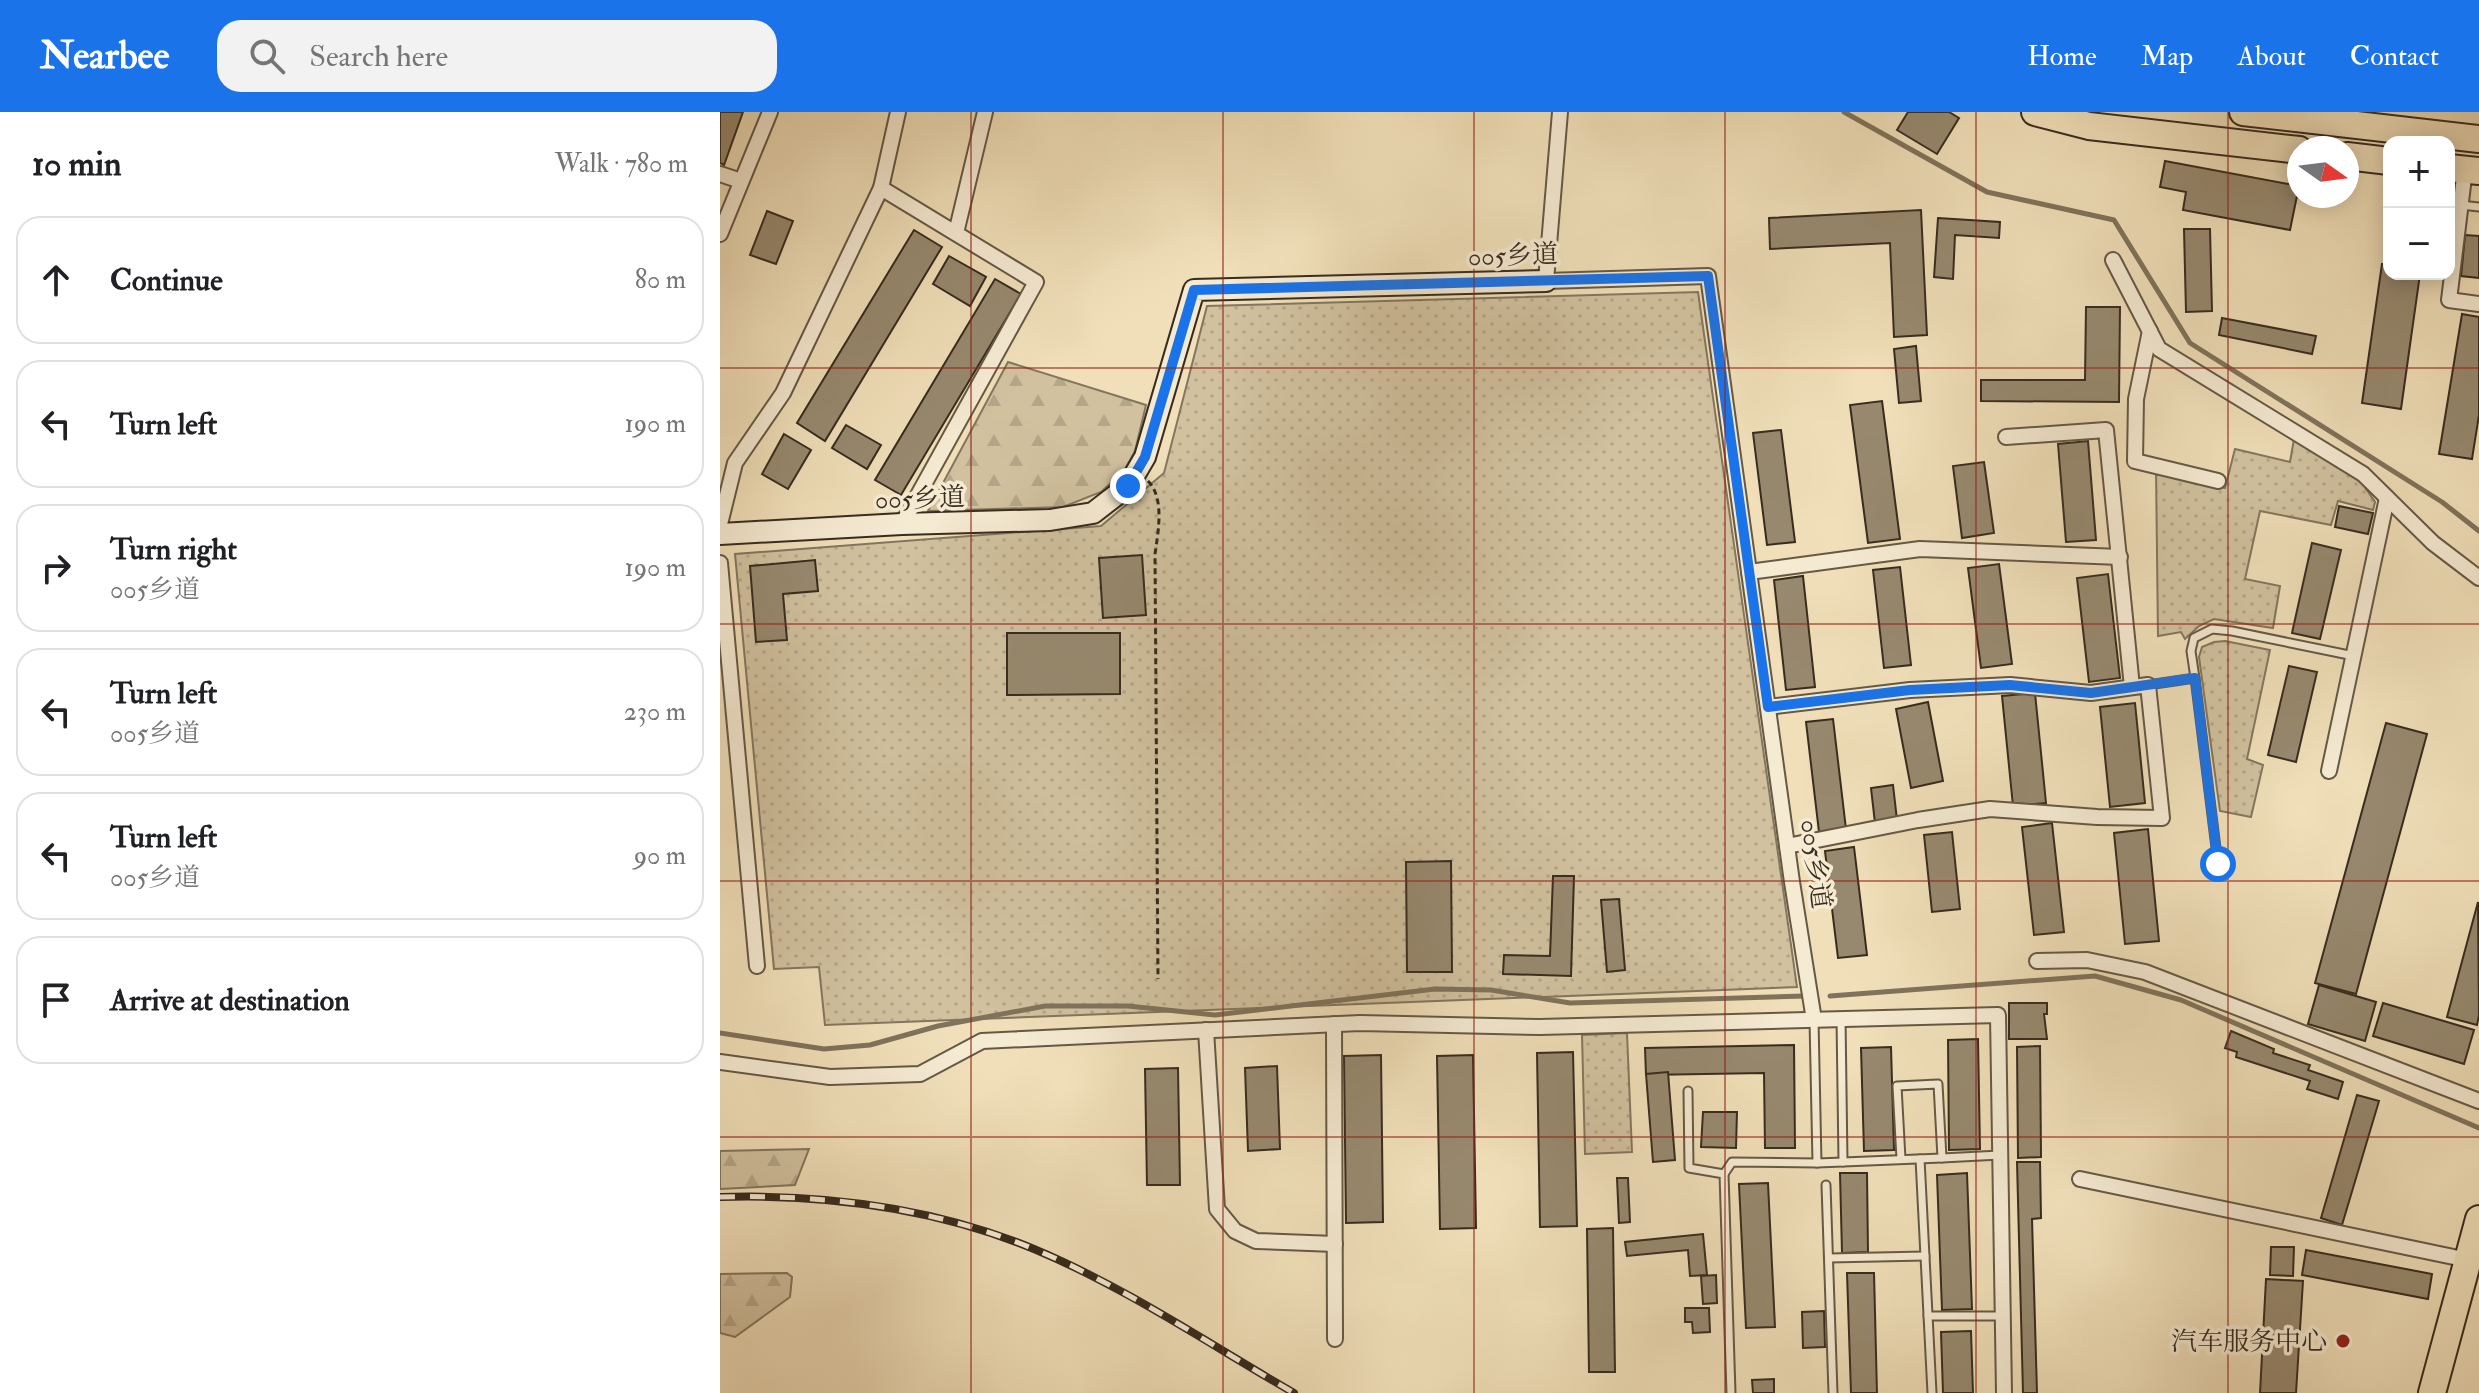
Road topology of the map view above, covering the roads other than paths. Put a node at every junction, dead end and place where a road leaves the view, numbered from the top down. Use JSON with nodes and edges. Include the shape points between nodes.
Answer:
{"nodes":[{"id":1,"x":770,"y":112,"type":"edge"},
{"id":2,"x":898,"y":112,"type":"edge"},
{"id":3,"x":985,"y":112,"type":"edge"},
{"id":4,"x":1560,"y":112,"type":"edge"},
{"id":5,"x":2035,"y":112,"type":"edge"},
{"id":6,"x":2254,"y":113,"type":"edge"},
{"id":7,"x":2479,"y":139,"type":"edge"},
{"id":8,"x":2287,"y":149,"type":"edge"},
{"id":9,"x":2359,"y":157,"type":"edge"},
{"id":10,"x":2383,"y":160,"type":"edge"},
{"id":11,"x":2464,"y":169,"type":"edge"},
{"id":12,"x":720,"y":174,"type":"edge"},
{"id":13,"x":741,"y":181,"type":"junction"},
{"id":14,"x":881,"y":188,"type":"junction"},
{"id":15,"x":2461,"y":205,"type":"junction"},
{"id":16,"x":2479,"y":207,"type":"edge"},
{"id":17,"x":956,"y":233,"type":"junction"},
{"id":18,"x":720,"y":234,"type":"edge"},
{"id":19,"x":2113,"y":260,"type":"dead end"},
{"id":20,"x":1546,"y":281,"type":"junction"},
{"id":21,"x":2479,"y":304,"type":"edge"},
{"id":22,"x":2150,"y":331,"type":"junction"},
{"id":23,"x":2006,"y":437,"type":"dead end"},
{"id":24,"x":2218,"y":481,"type":"dead end"},
{"id":25,"x":2387,"y":498,"type":"junction"},
{"id":26,"x":720,"y":524,"type":"edge"},
{"id":27,"x":902,"y":524,"type":"junction"},
{"id":28,"x":720,"y":534,"type":"edge"},
{"id":29,"x":2120,"y":557,"type":"junction"},
{"id":30,"x":720,"y":563,"type":"edge"},
{"id":31,"x":1749,"y":572,"type":"junction"},
{"id":32,"x":2479,"y":578,"type":"edge"},
{"id":33,"x":2354,"y":656,"type":"junction"},
{"id":34,"x":2195,"y":678,"type":"junction"},
{"id":35,"x":2140,"y":686,"type":"junction"},
{"id":36,"x":1768,"y":707,"type":"junction"},
{"id":37,"x":2329,"y":771,"type":"dead end"},
{"id":38,"x":1787,"y":846,"type":"junction"},
{"id":39,"x":2218,"y":864,"type":"dead end"},
{"id":40,"x":2037,"y":961,"type":"dead end"},
{"id":41,"x":757,"y":966,"type":"dead end"},
{"id":42,"x":1841,"y":1017,"type":"junction"},
{"id":43,"x":1814,"y":1020,"type":"junction"},
{"id":44,"x":1334,"y":1024,"type":"junction"},
{"id":45,"x":1206,"y":1030,"type":"junction"},
{"id":46,"x":720,"y":1062,"type":"edge"},
{"id":47,"x":1688,"y":1091,"type":"dead end"},
{"id":48,"x":2479,"y":1101,"type":"edge"},
{"id":49,"x":2000,"y":1155,"type":"junction"},
{"id":50,"x":1942,"y":1158,"type":"junction"},
{"id":51,"x":1901,"y":1159,"type":"junction"},
{"id":52,"x":1920,"y":1159,"type":"junction"},
{"id":53,"x":1843,"y":1162,"type":"junction"},
{"id":54,"x":1817,"y":1163,"type":"junction"},
{"id":55,"x":1724,"y":1174,"type":"junction"},
{"id":56,"x":2080,"y":1179,"type":"dead end"},
{"id":57,"x":1826,"y":1185,"type":"dead end"},
{"id":58,"x":2475,"y":1240,"type":"edge"},
{"id":59,"x":1335,"y":1244,"type":"junction"},
{"id":60,"x":1925,"y":1256,"type":"junction"},
{"id":61,"x":1829,"y":1258,"type":"junction"},
{"id":62,"x":1928,"y":1316,"type":"junction"},
{"id":63,"x":2003,"y":1316,"type":"junction"},
{"id":64,"x":1335,"y":1339,"type":"dead end"},
{"id":65,"x":1731,"y":1393,"type":"edge"},
{"id":66,"x":1833,"y":1393,"type":"edge"},
{"id":67,"x":1932,"y":1393,"type":"edge"},
{"id":68,"x":2004,"y":1393,"type":"edge"},
{"id":69,"x":2432,"y":1393,"type":"edge"}],
"edges":[{"from":1,"to":13,"type":"street"},
{"from":2,"to":14,"type":"street"},
{"from":3,"to":17,"type":"street"},
{"from":4,"to":20,"type":"street"},
{"from":5,"to":8,"type":"highway","via":[[2089,126]]},
{"from":6,"to":7,"type":"highway"},
{"from":9,"to":10,"type":"highway"},
{"from":11,"to":15,"type":"street"},
{"from":12,"to":13,"type":"street"},
{"from":13,"to":18,"type":"street"},
{"from":14,"to":17,"type":"street"},
{"from":14,"to":26,"type":"street","via":[[783,393],[735,463]]},
{"from":15,"to":16,"type":"lane"},
{"from":15,"to":21,"type":"street","via":[[2449,300]]},
{"from":17,"to":27,"type":"street","via":[[1036,282]]},
{"from":19,"to":22,"type":"street"},
{"from":20,"to":27,"type":"street","name":"005乡道","via":[[1194,290],[1145,457],[1128,486],[1093,513],[1050,520]]},
{"from":20,"to":31,"type":"street","name":"005乡道","via":[[1708,276]]},
{"from":22,"to":24,"type":"street","via":[[2136,399],[2135,461]]},
{"from":22,"to":25,"type":"street","via":[[2159,349],[2363,474]]},
{"from":23,"to":29,"type":"street","via":[[2106,430]]},
{"from":25,"to":32,"type":"street"},
{"from":25,"to":33,"type":"street"},
{"from":27,"to":28,"type":"street","name":"005乡道"},
{"from":29,"to":31,"type":"street","via":[[1920,549]]},
{"from":29,"to":35,"type":"street"},
{"from":30,"to":41,"type":"street"},
{"from":31,"to":36,"type":"street","name":"005乡道"},
{"from":33,"to":34,"type":"lane","via":[[2212,629],[2194,638]]},
{"from":33,"to":37,"type":"street"},
{"from":34,"to":35,"type":"lane"},
{"from":34,"to":39,"type":"lane"},
{"from":35,"to":36,"type":"street","via":[[2091,693],[2010,685],[1910,690]]},
{"from":35,"to":38,"type":"street","via":[[2162,818],[1990,809]]},
{"from":36,"to":38,"type":"street","name":"005乡道"},
{"from":38,"to":43,"type":"street","name":"005乡道"},
{"from":40,"to":48,"type":"street","via":[[2087,960],[2145,972]]},
{"from":42,"to":43,"type":"street"},
{"from":42,"to":49,"type":"street","via":[[1998,1015]]},
{"from":42,"to":53,"type":"lane"},
{"from":43,"to":44,"type":"street","via":[[1540,1027]]},
{"from":43,"to":54,"type":"lane"},
{"from":44,"to":45,"type":"street"},
{"from":44,"to":59,"type":"street"},
{"from":45,"to":46,"type":"street","via":[[982,1041],[920,1074],[830,1077]]},
{"from":45,"to":59,"type":"street","via":[[1217,1209],[1235,1231],[1256,1241]]},
{"from":47,"to":55,"type":"lane","via":[[1689,1168]]},
{"from":49,"to":50,"type":"lane"},
{"from":49,"to":63,"type":"street"},
{"from":50,"to":51,"type":"lane","via":[[1938,1084],[1897,1086]]},
{"from":50,"to":52,"type":"lane"},
{"from":51,"to":52,"type":"lane"},
{"from":51,"to":53,"type":"lane"},
{"from":52,"to":60,"type":"lane"},
{"from":53,"to":54,"type":"lane"},
{"from":54,"to":55,"type":"lane","via":[[1732,1162]]},
{"from":55,"to":65,"type":"lane"},
{"from":56,"to":58,"type":"street"},
{"from":57,"to":61,"type":"lane"},
{"from":58,"to":69,"type":"highway"},
{"from":59,"to":64,"type":"street"},
{"from":60,"to":61,"type":"lane"},
{"from":60,"to":62,"type":"lane"},
{"from":61,"to":66,"type":"lane"},
{"from":62,"to":63,"type":"lane"},
{"from":62,"to":67,"type":"lane"},
{"from":63,"to":68,"type":"street"}]}
